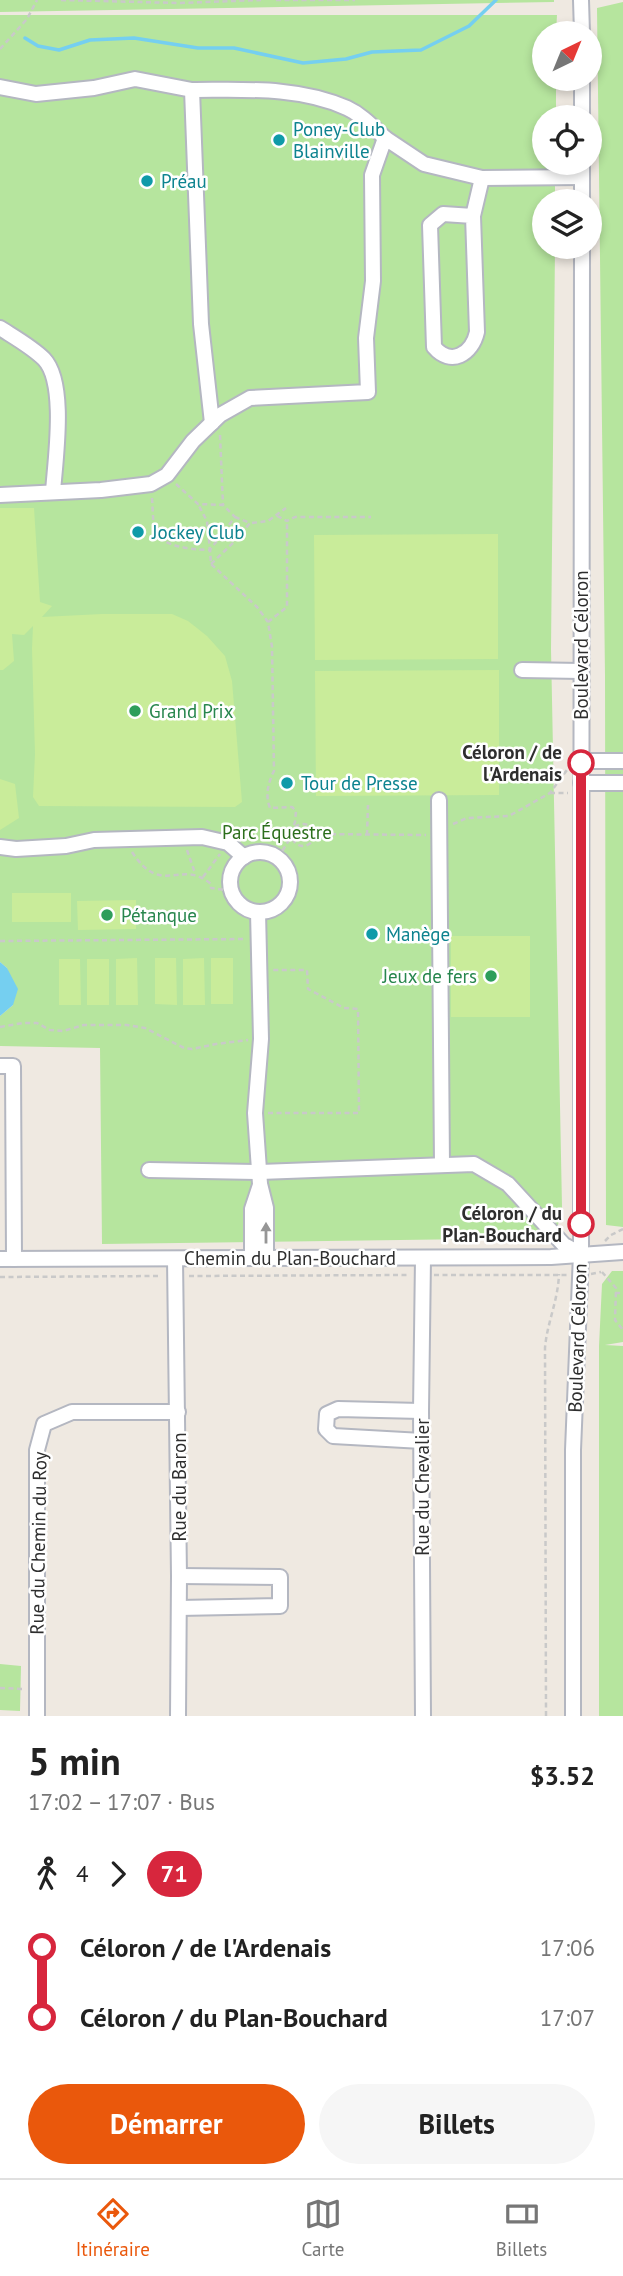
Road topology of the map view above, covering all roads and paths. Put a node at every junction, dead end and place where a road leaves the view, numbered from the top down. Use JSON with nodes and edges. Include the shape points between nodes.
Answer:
{"nodes":[{"id":1,"x":37,"y":0,"type":"edge"},
{"id":2,"x":61,"y":0,"type":"edge"},
{"id":3,"x":261,"y":0,"type":"edge"},
{"id":4,"x":276,"y":0,"type":"edge"},
{"id":5,"x":355,"y":0,"type":"edge"},
{"id":6,"x":581,"y":0,"type":"edge"},
{"id":7,"x":582,"y":21,"type":"edge"},
{"id":8,"x":0,"y":49,"type":"edge"},
{"id":9,"x":0,"y":87,"type":"edge"},
{"id":10,"x":191,"y":90,"type":"junction"},
{"id":11,"x":385,"y":138,"type":"junction"},
{"id":12,"x":532,"y":174,"type":"edge"},
{"id":13,"x":482,"y":178,"type":"junction"},
{"id":14,"x":473,"y":216,"type":"junction"},
{"id":15,"x":582,"y":259,"type":"edge"},
{"id":16,"x":0,"y":328,"type":"edge"},
{"id":17,"x":220,"y":417,"type":"junction"},
{"id":18,"x":167,"y":475,"type":"junction"},
{"id":19,"x":151,"y":484,"type":"junction"},
{"id":20,"x":53,"y":492,"type":"junction"},
{"id":21,"x":0,"y":495,"type":"edge"},
{"id":22,"x":198,"y":504,"type":"junction"},
{"id":23,"x":223,"y":505,"type":"junction"},
{"id":24,"x":286,"y":508,"type":"dead end"},
{"id":25,"x":277,"y":516,"type":"junction"},
{"id":26,"x":235,"y":517,"type":"junction"},
{"id":27,"x":371,"y":517,"type":"dead end"},
{"id":28,"x":288,"y":521,"type":"junction"},
{"id":29,"x":250,"y":523,"type":"junction"},
{"id":30,"x":210,"y":550,"type":"junction"},
{"id":31,"x":211,"y":564,"type":"junction"},
{"id":32,"x":268,"y":622,"type":"junction"},
{"id":33,"x":522,"y":670,"type":"dead end"},
{"id":34,"x":581,"y":671,"type":"junction"},
{"id":35,"x":581,"y":761,"type":"junction"},
{"id":36,"x":623,"y":761,"type":"edge"},
{"id":37,"x":568,"y":770,"type":"dead end"},
{"id":38,"x":581,"y":783,"type":"junction"},
{"id":39,"x":623,"y":783,"type":"edge"},
{"id":40,"x":569,"y":793,"type":"dead end"},
{"id":41,"x":439,"y":800,"type":"dead end"},
{"id":42,"x":368,"y":805,"type":"dead end"},
{"id":43,"x":293,"y":835,"type":"junction"},
{"id":44,"x":367,"y":835,"type":"dead end"},
{"id":45,"x":182,"y":837,"type":"junction"},
{"id":46,"x":128,"y":839,"type":"junction"},
{"id":47,"x":288,"y":841,"type":"junction"},
{"id":48,"x":228,"y":843,"type":"junction"},
{"id":49,"x":0,"y":847,"type":"edge"},
{"id":50,"x":244,"y":857,"type":"junction"},
{"id":51,"x":278,"y":858,"type":"junction"},
{"id":52,"x":196,"y":874,"type":"junction"},
{"id":53,"x":202,"y":877,"type":"junction"},
{"id":54,"x":232,"y":891,"type":"junction"},
{"id":55,"x":258,"y":912,"type":"junction"},
{"id":56,"x":258,"y":939,"type":"junction"},
{"id":57,"x":0,"y":941,"type":"edge"},
{"id":58,"x":260,"y":971,"type":"junction"},
{"id":59,"x":0,"y":1027,"type":"edge"},
{"id":60,"x":261,"y":1039,"type":"junction"},
{"id":61,"x":0,"y":1066,"type":"edge"},
{"id":62,"x":255,"y":1113,"type":"junction"},
{"id":63,"x":442,"y":1166,"type":"junction"},
{"id":64,"x":149,"y":1170,"type":"dead end"},
{"id":65,"x":260,"y":1178,"type":"junction"},
{"id":66,"x":623,"y":1229,"type":"edge"},
{"id":67,"x":605,"y":1242,"type":"dead end"},
{"id":68,"x":623,"y":1252,"type":"edge"},
{"id":69,"x":581,"y":1254,"type":"junction"},
{"id":70,"x":259,"y":1258,"type":"junction"},
{"id":71,"x":423,"y":1258,"type":"junction"},
{"id":72,"x":7,"y":1259,"type":"edge"},
{"id":73,"x":176,"y":1259,"type":"junction"},
{"id":74,"x":559,"y":1274,"type":"junction"},
{"id":75,"x":593,"y":1274,"type":"dead end"},
{"id":76,"x":410,"y":1275,"type":"dead end"},
{"id":77,"x":437,"y":1275,"type":"dead end"},
{"id":78,"x":565,"y":1275,"type":"dead end"},
{"id":79,"x":163,"y":1276,"type":"dead end"},
{"id":80,"x":190,"y":1276,"type":"dead end"},
{"id":81,"x":0,"y":1277,"type":"edge"},
{"id":82,"x":615,"y":1293,"type":"junction"},
{"id":83,"x":623,"y":1293,"type":"edge"},
{"id":84,"x":623,"y":1330,"type":"edge"},
{"id":85,"x":421,"y":1411,"type":"junction"},
{"id":86,"x":178,"y":1412,"type":"junction"},
{"id":87,"x":422,"y":1441,"type":"junction"},
{"id":88,"x":179,"y":1576,"type":"junction"},
{"id":89,"x":179,"y":1608,"type":"junction"},
{"id":90,"x":0,"y":1688,"type":"edge"},
{"id":91,"x":28,"y":1689,"type":"dead end"},
{"id":92,"x":37,"y":1716,"type":"edge"},
{"id":93,"x":178,"y":1716,"type":"edge"},
{"id":94,"x":424,"y":1716,"type":"edge"},
{"id":95,"x":546,"y":1716,"type":"edge"},
{"id":96,"x":573,"y":1716,"type":"edge"}],
"edges":[{"from":1,"to":8,"type":"path"},
{"from":2,"to":3,"type":"path"},
{"from":4,"to":5,"type":"path"},
{"from":6,"to":7,"type":"street"},
{"from":9,"to":10,"type":"street","via":[[36,94],[135,79]]},
{"from":10,"to":11,"type":"street","via":[[286,91],[308,96],[347,108]]},
{"from":10,"to":17,"type":"street","via":[[201,324],[209,385]]},
{"from":11,"to":13,"type":"street","via":[[424,164]]},
{"from":11,"to":17,"type":"street","via":[[372,175],[368,392],[250,398]]},
{"from":12,"to":13,"type":"street"},
{"from":13,"to":14,"type":"street"},
{"from":14,"to":14,"type":"street","via":[[474,344],[464,354],[440,354],[434,347],[430,225],[443,214]]},
{"from":15,"to":34,"type":"street","name":"Boulevard Céloron"},
{"from":16,"to":20,"type":"street","via":[[46,361],[53,380],[58,410]]},
{"from":17,"to":18,"type":"street","via":[[193,441]]},
{"from":17,"to":23,"type":"path"},
{"from":18,"to":19,"type":"street"},
{"from":18,"to":22,"type":"path"},
{"from":19,"to":20,"type":"street"},
{"from":19,"to":30,"type":"path","via":[[154,534],[165,544]]},
{"from":20,"to":21,"type":"street"},
{"from":22,"to":23,"type":"path"},
{"from":22,"to":30,"type":"path","via":[[207,521]]},
{"from":23,"to":26,"type":"path"},
{"from":24,"to":25,"type":"path"},
{"from":25,"to":28,"type":"path"},
{"from":25,"to":29,"type":"path"},
{"from":26,"to":29,"type":"path"},
{"from":26,"to":30,"type":"path"},
{"from":27,"to":28,"type":"path","via":[[295,517]]},
{"from":28,"to":32,"type":"path","via":[[287,607]]},
{"from":29,"to":31,"type":"path"},
{"from":30,"to":31,"type":"path"},
{"from":31,"to":32,"type":"path"},
{"from":32,"to":47,"type":"path","via":[[274,771],[268,803],[270,808],[292,807],[296,811]]},
{"from":33,"to":34,"type":"street"},
{"from":34,"to":35,"type":"street","name":"Boulevard Céloron"},
{"from":35,"to":36,"type":"street"},
{"from":35,"to":38,"type":"street","name":"Boulevard Céloron"},
{"from":37,"to":40,"type":"path","via":[[550,793]]},
{"from":38,"to":39,"type":"street"},
{"from":38,"to":69,"type":"street","name":"Boulevard Céloron"},
{"from":41,"to":63,"type":"street"},
{"from":42,"to":44,"type":"path"},
{"from":43,"to":43,"type":"path","via":[[296,827],[306,824],[314,836],[304,845]]},
{"from":43,"to":47,"type":"path"},
{"from":45,"to":46,"type":"street"},
{"from":45,"to":48,"type":"street"},
{"from":45,"to":52,"type":"path"},
{"from":46,"to":49,"type":"street"},
{"from":46,"to":52,"type":"path","via":[[132,854],[147,872],[156,876]]},
{"from":47,"to":51,"type":"path"},
{"from":48,"to":50,"type":"street"},
{"from":48,"to":53,"type":"path"},
{"from":50,"to":51,"type":"street","via":[[261,852]]},
{"from":50,"to":54,"type":"street","via":[[232,872]]},
{"from":51,"to":55,"type":"street","via":[[289,873],[288,892],[276,907]]},
{"from":52,"to":53,"type":"path"},
{"from":53,"to":54,"type":"path","via":[[211,888]]},
{"from":54,"to":55,"type":"street","via":[[242,905]]},
{"from":55,"to":56,"type":"street"},
{"from":56,"to":57,"type":"path"},
{"from":56,"to":58,"type":"street"},
{"from":58,"to":60,"type":"street"},
{"from":58,"to":62,"type":"path","via":[[307,970],[308,989],[344,1008],[358,1009],[359,1113]]},
{"from":59,"to":60,"type":"path","via":[[37,1023],[64,1031],[84,1025],[127,1024],[192,1049]]},
{"from":60,"to":62,"type":"street"},
{"from":61,"to":72,"type":"street","via":[[13,1066]]},
{"from":62,"to":65,"type":"street"},
{"from":63,"to":65,"type":"street"},
{"from":63,"to":69,"type":"street","via":[[474,1164],[508,1184],[564,1245]]},
{"from":64,"to":65,"type":"street"},
{"from":65,"to":70,"type":"street","via":[[252,1209]]},
{"from":66,"to":67,"type":"path","name":"Boulevard Céloron"},
{"from":68,"to":69,"type":"street","name":"Chemin du Plan-Bouchard"},
{"from":69,"to":71,"type":"street","name":"Chemin du Plan-Bouchard"},
{"from":69,"to":96,"type":"street","name":"Boulevard Céloron","via":[[573,1450]]},
{"from":70,"to":71,"type":"street","name":"Chemin du Plan-Bouchard"},
{"from":70,"to":73,"type":"street","name":"Chemin du Plan-Bouchard"},
{"from":71,"to":85,"type":"street","name":"Rue du Chevalier"},
{"from":72,"to":73,"type":"street","name":"Chemin du Plan-Bouchard"},
{"from":73,"to":86,"type":"street","name":"Rue du Baron"},
{"from":74,"to":77,"type":"path"},
{"from":74,"to":78,"type":"path"},
{"from":74,"to":95,"type":"path","name":"Boulevard Céloron","via":[[545,1348]]},
{"from":75,"to":82,"type":"path","via":[[601,1272],[616,1288]]},
{"from":76,"to":80,"type":"path","name":"Chemin du Plan-Bouchard"},
{"from":79,"to":81,"type":"path","name":"Chemin du Plan-Bouchard"},
{"from":82,"to":83,"type":"path"},
{"from":82,"to":84,"type":"path","via":[[615,1320]]},
{"from":85,"to":87,"type":"street","name":"Rue du Chevalier"},
{"from":85,"to":87,"type":"street","via":[[338,1409],[327,1414],[326,1429],[333,1436]]},
{"from":86,"to":88,"type":"street","name":"Rue du Baron"},
{"from":86,"to":92,"type":"street","name":"Rue du Chemin du Roy","via":[[72,1412],[44,1424],[37,1450]]},
{"from":87,"to":94,"type":"street","name":"Rue du Chevalier"},
{"from":88,"to":89,"type":"street","name":"Rue du Baron"},
{"from":88,"to":89,"type":"street","via":[[280,1577],[279,1606]]},
{"from":89,"to":93,"type":"street","name":"Rue du Baron"},
{"from":90,"to":91,"type":"path"}]}
